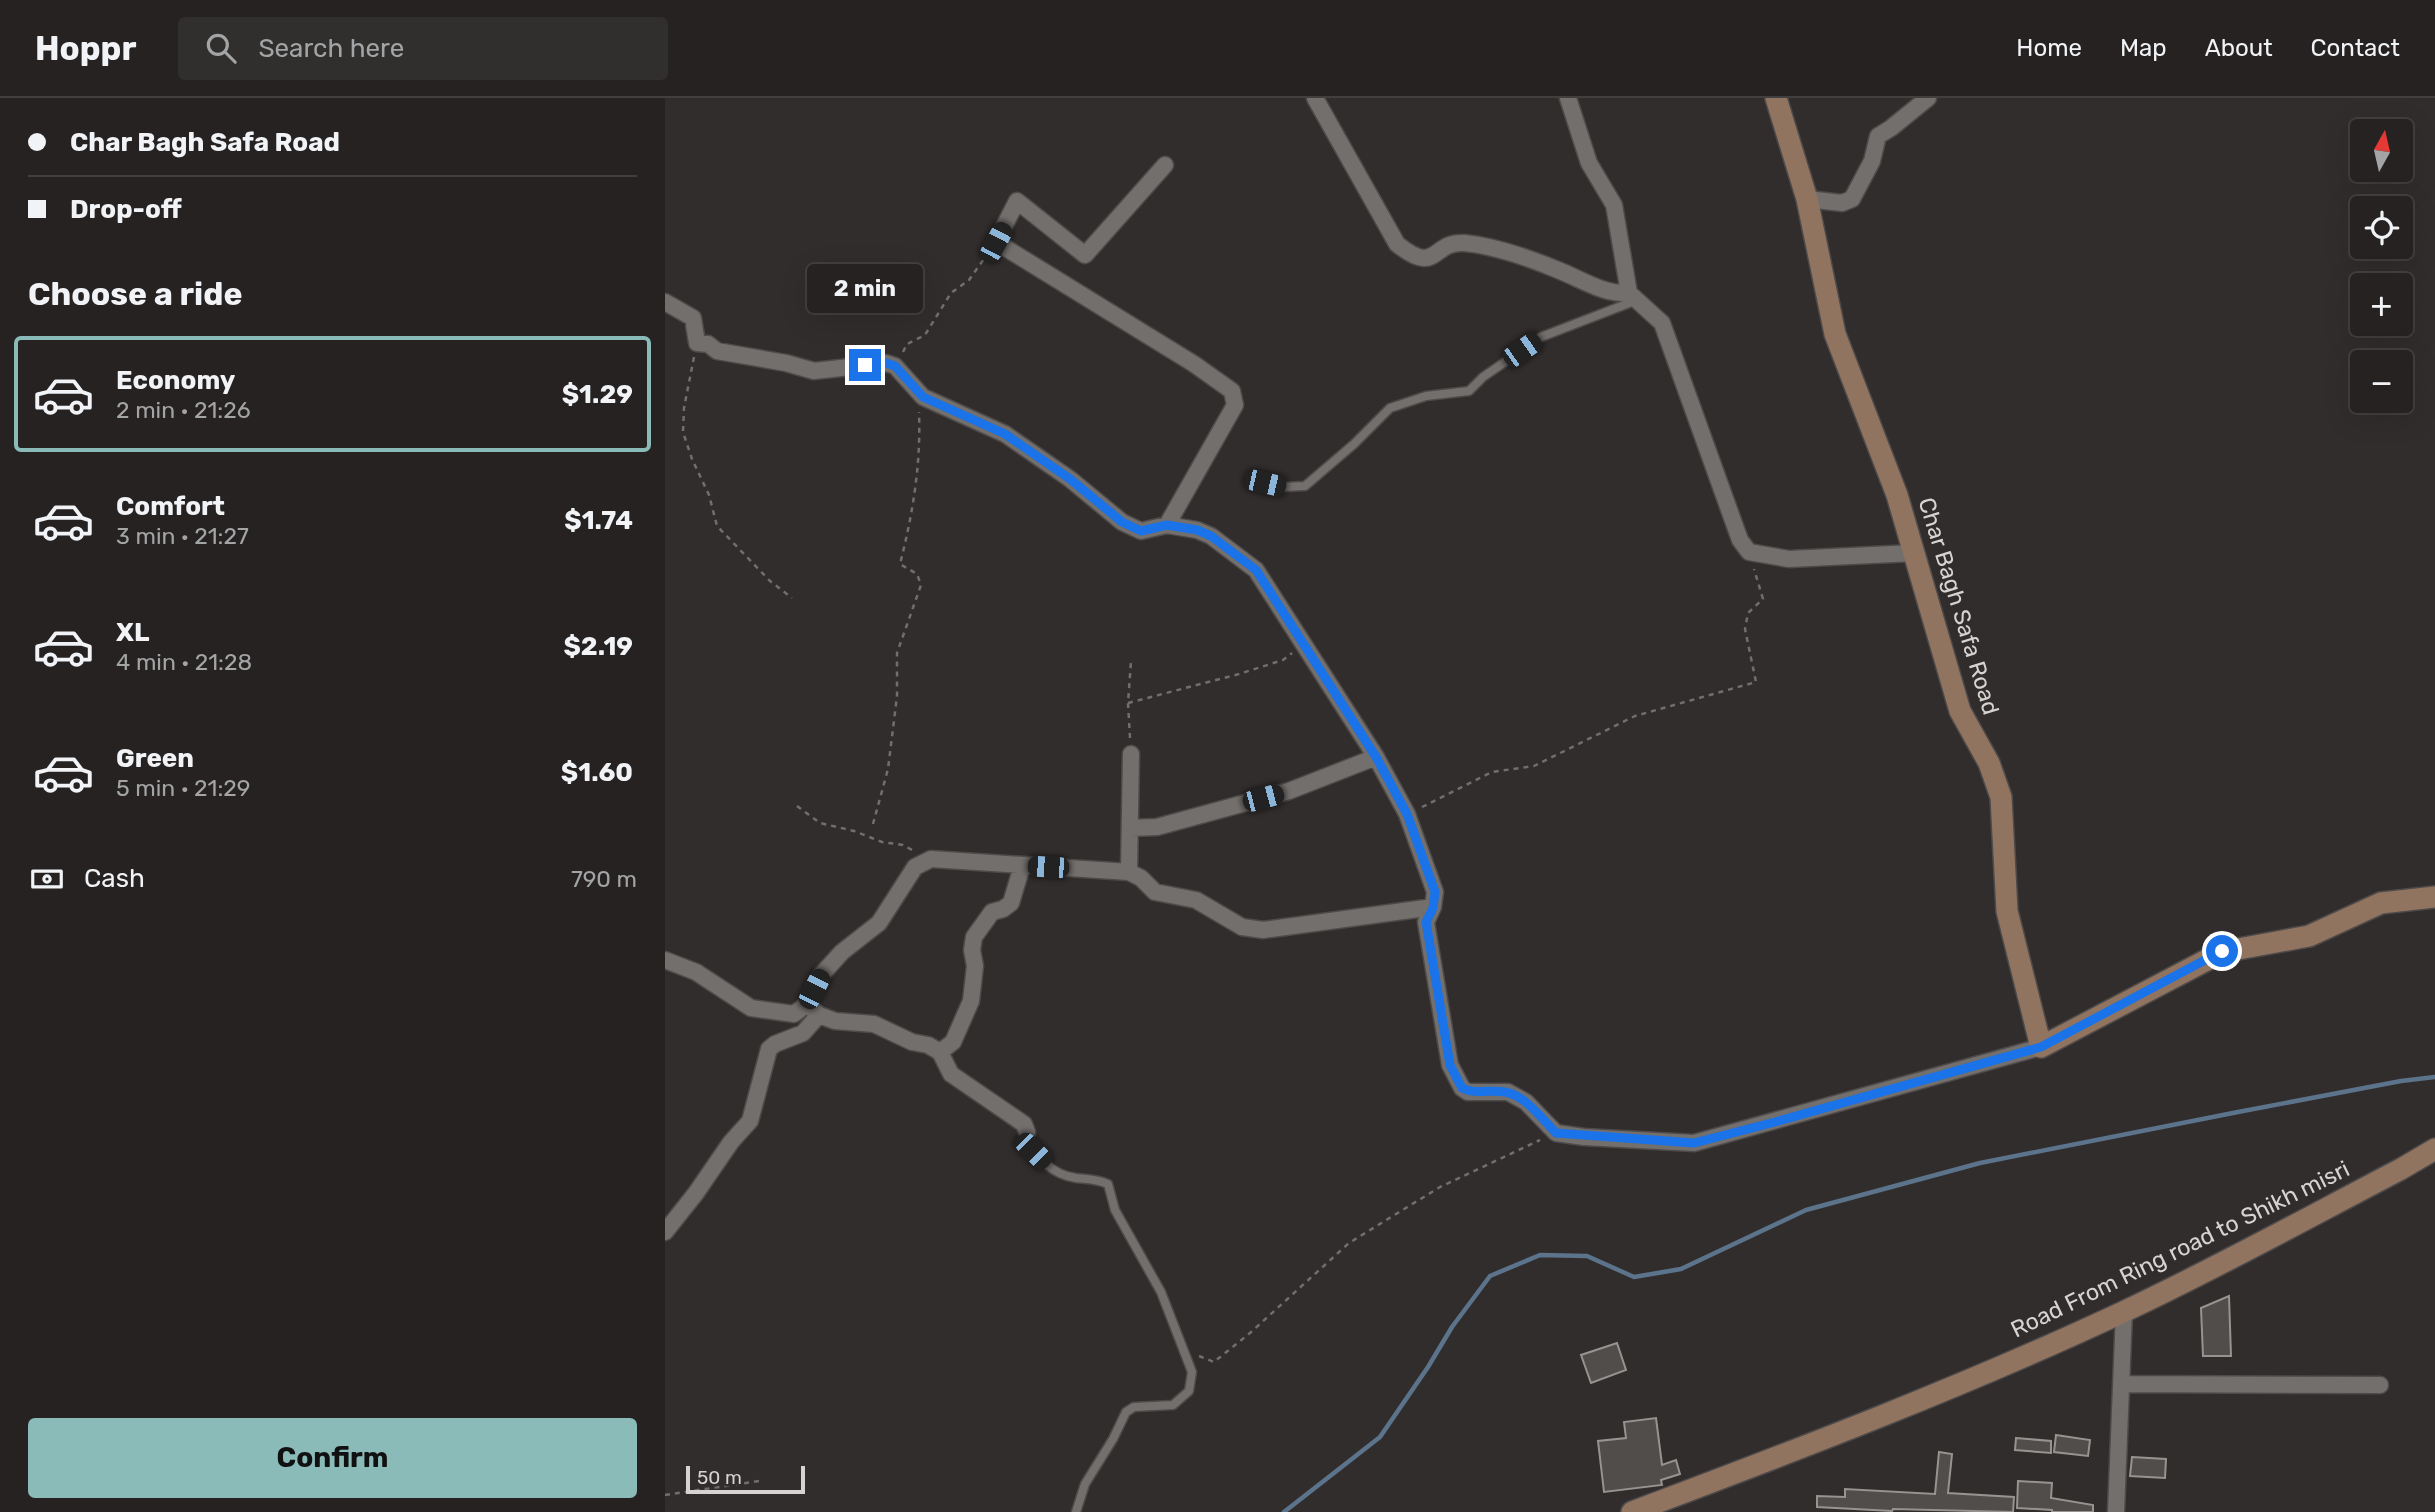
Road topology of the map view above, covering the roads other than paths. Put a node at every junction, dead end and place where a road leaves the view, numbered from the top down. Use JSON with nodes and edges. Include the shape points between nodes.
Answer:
{"nodes":[{"id":1,"x":1315,"y":98,"type":"edge"},
{"id":2,"x":1568,"y":98,"type":"edge"},
{"id":3,"x":1776,"y":98,"type":"edge"},
{"id":4,"x":1928,"y":98,"type":"edge"},
{"id":5,"x":1164,"y":164,"type":"dead end"},
{"id":6,"x":1807,"y":199,"type":"junction"},
{"id":7,"x":1633,"y":297,"type":"junction"},
{"id":8,"x":665,"y":302,"type":"edge"},
{"id":9,"x":1265,"y":483,"type":"dead end"},
{"id":10,"x":1167,"y":525,"type":"junction"},
{"id":11,"x":1914,"y":552,"type":"junction"},
{"id":12,"x":1131,"y":754,"type":"road end"},
{"id":13,"x":1376,"y":757,"type":"junction"},
{"id":14,"x":1130,"y":828,"type":"junction"},
{"id":15,"x":1022,"y":866,"type":"junction"},
{"id":16,"x":1129,"y":872,"type":"junction"},
{"id":17,"x":2435,"y":897,"type":"edge"},
{"id":18,"x":1433,"y":908,"type":"junction"},
{"id":19,"x":665,"y":960,"type":"edge"},
{"id":20,"x":813,"y":1009,"type":"junction"},
{"id":21,"x":2041,"y":1047,"type":"junction"},
{"id":22,"x":940,"y":1052,"type":"junction"},
{"id":23,"x":1027,"y":1132,"type":"joint"},
{"id":24,"x":2435,"y":1149,"type":"edge"},
{"id":25,"x":665,"y":1232,"type":"edge"},
{"id":26,"x":2124,"y":1312,"type":"junction"},
{"id":27,"x":2121,"y":1384,"type":"junction"},
{"id":28,"x":2380,"y":1385,"type":"dead end"},
{"id":29,"x":1076,"y":1512,"type":"edge"},
{"id":30,"x":1632,"y":1512,"type":"edge"},
{"id":31,"x":2116,"y":1512,"type":"edge"}],
"edges":[{"from":1,"to":7,"type":"street","via":[[1397,244],[1413,257],[1428,258],[1462,243],[1501,251],[1615,295]]},
{"from":2,"to":7,"type":"street","via":[[1589,163],[1614,205]]},
{"from":3,"to":6,"type":"street","name":"Char Bagh Safa Road"},
{"from":4,"to":6,"type":"street","via":[[1878,136],[1872,161],[1852,199],[1842,203]]},
{"from":5,"to":10,"type":"street","via":[[1085,255],[1017,201],[996,242],[1231,391],[1235,405]]},
{"from":6,"to":11,"type":"street","name":"Char Bagh Safa Road","via":[[1835,334]]},
{"from":7,"to":9,"type":"lane","via":[[1541,337],[1469,391],[1390,408],[1305,486]]},
{"from":7,"to":11,"type":"street","via":[[1662,323],[1740,540],[1749,552],[1789,559]]},
{"from":8,"to":10,"type":"street","via":[[693,318],[697,343],[717,351],[814,371],[886,363],[895,366],[923,397],[1005,434],[1122,522],[1141,531]]},
{"from":10,"to":13,"type":"street","via":[[1211,536],[1256,570]]},
{"from":11,"to":21,"type":"street","name":"Char Bagh Safa Road","via":[[1960,711],[1989,763],[2001,797],[2007,911]]},
{"from":12,"to":14,"type":"street"},
{"from":13,"to":14,"type":"street","via":[[1289,791],[1157,827]]},
{"from":13,"to":18,"type":"street","via":[[1407,814],[1435,892]]},
{"from":14,"to":16,"type":"street"},
{"from":15,"to":16,"type":"street"},
{"from":15,"to":20,"type":"street","via":[[931,859],[915,867],[879,923],[842,951],[822,974]]},
{"from":15,"to":22,"type":"street","via":[[1011,903],[992,912],[974,937],[971,1001],[953,1042]]},
{"from":16,"to":18,"type":"street","via":[[1154,892],[1196,900],[1242,927],[1263,930]]},
{"from":17,"to":21,"type":"street","via":[[2381,903],[2308,936],[2222,951]]},
{"from":18,"to":21,"type":"street","via":[[1426,922],[1450,1065],[1462,1088],[1507,1092],[1526,1102],[1556,1133],[1694,1143]]},
{"from":19,"to":20,"type":"street","via":[[696,972],[751,1008],[794,1014]]},
{"from":20,"to":22,"type":"street","via":[[835,1021],[874,1024]]},
{"from":20,"to":25,"type":"street","via":[[803,1033],[769,1049],[750,1121]]},
{"from":22,"to":23,"type":"street","via":[[951,1074],[1024,1124]]},
{"from":23,"to":29,"type":"lane","via":[[1033,1151],[1052,1170],[1108,1184],[1115,1210],[1161,1292],[1192,1372],[1189,1391],[1173,1405],[1134,1407],[1126,1412],[1085,1484]]},
{"from":24,"to":26,"type":"street","name":"Road From Ring road to Shikh misri"},
{"from":26,"to":27,"type":"street"},
{"from":26,"to":30,"type":"street","name":"Road From Ring road to Shikh misri","via":[[1909,1407]]},
{"from":27,"to":28,"type":"street"},
{"from":27,"to":31,"type":"street"}]}
